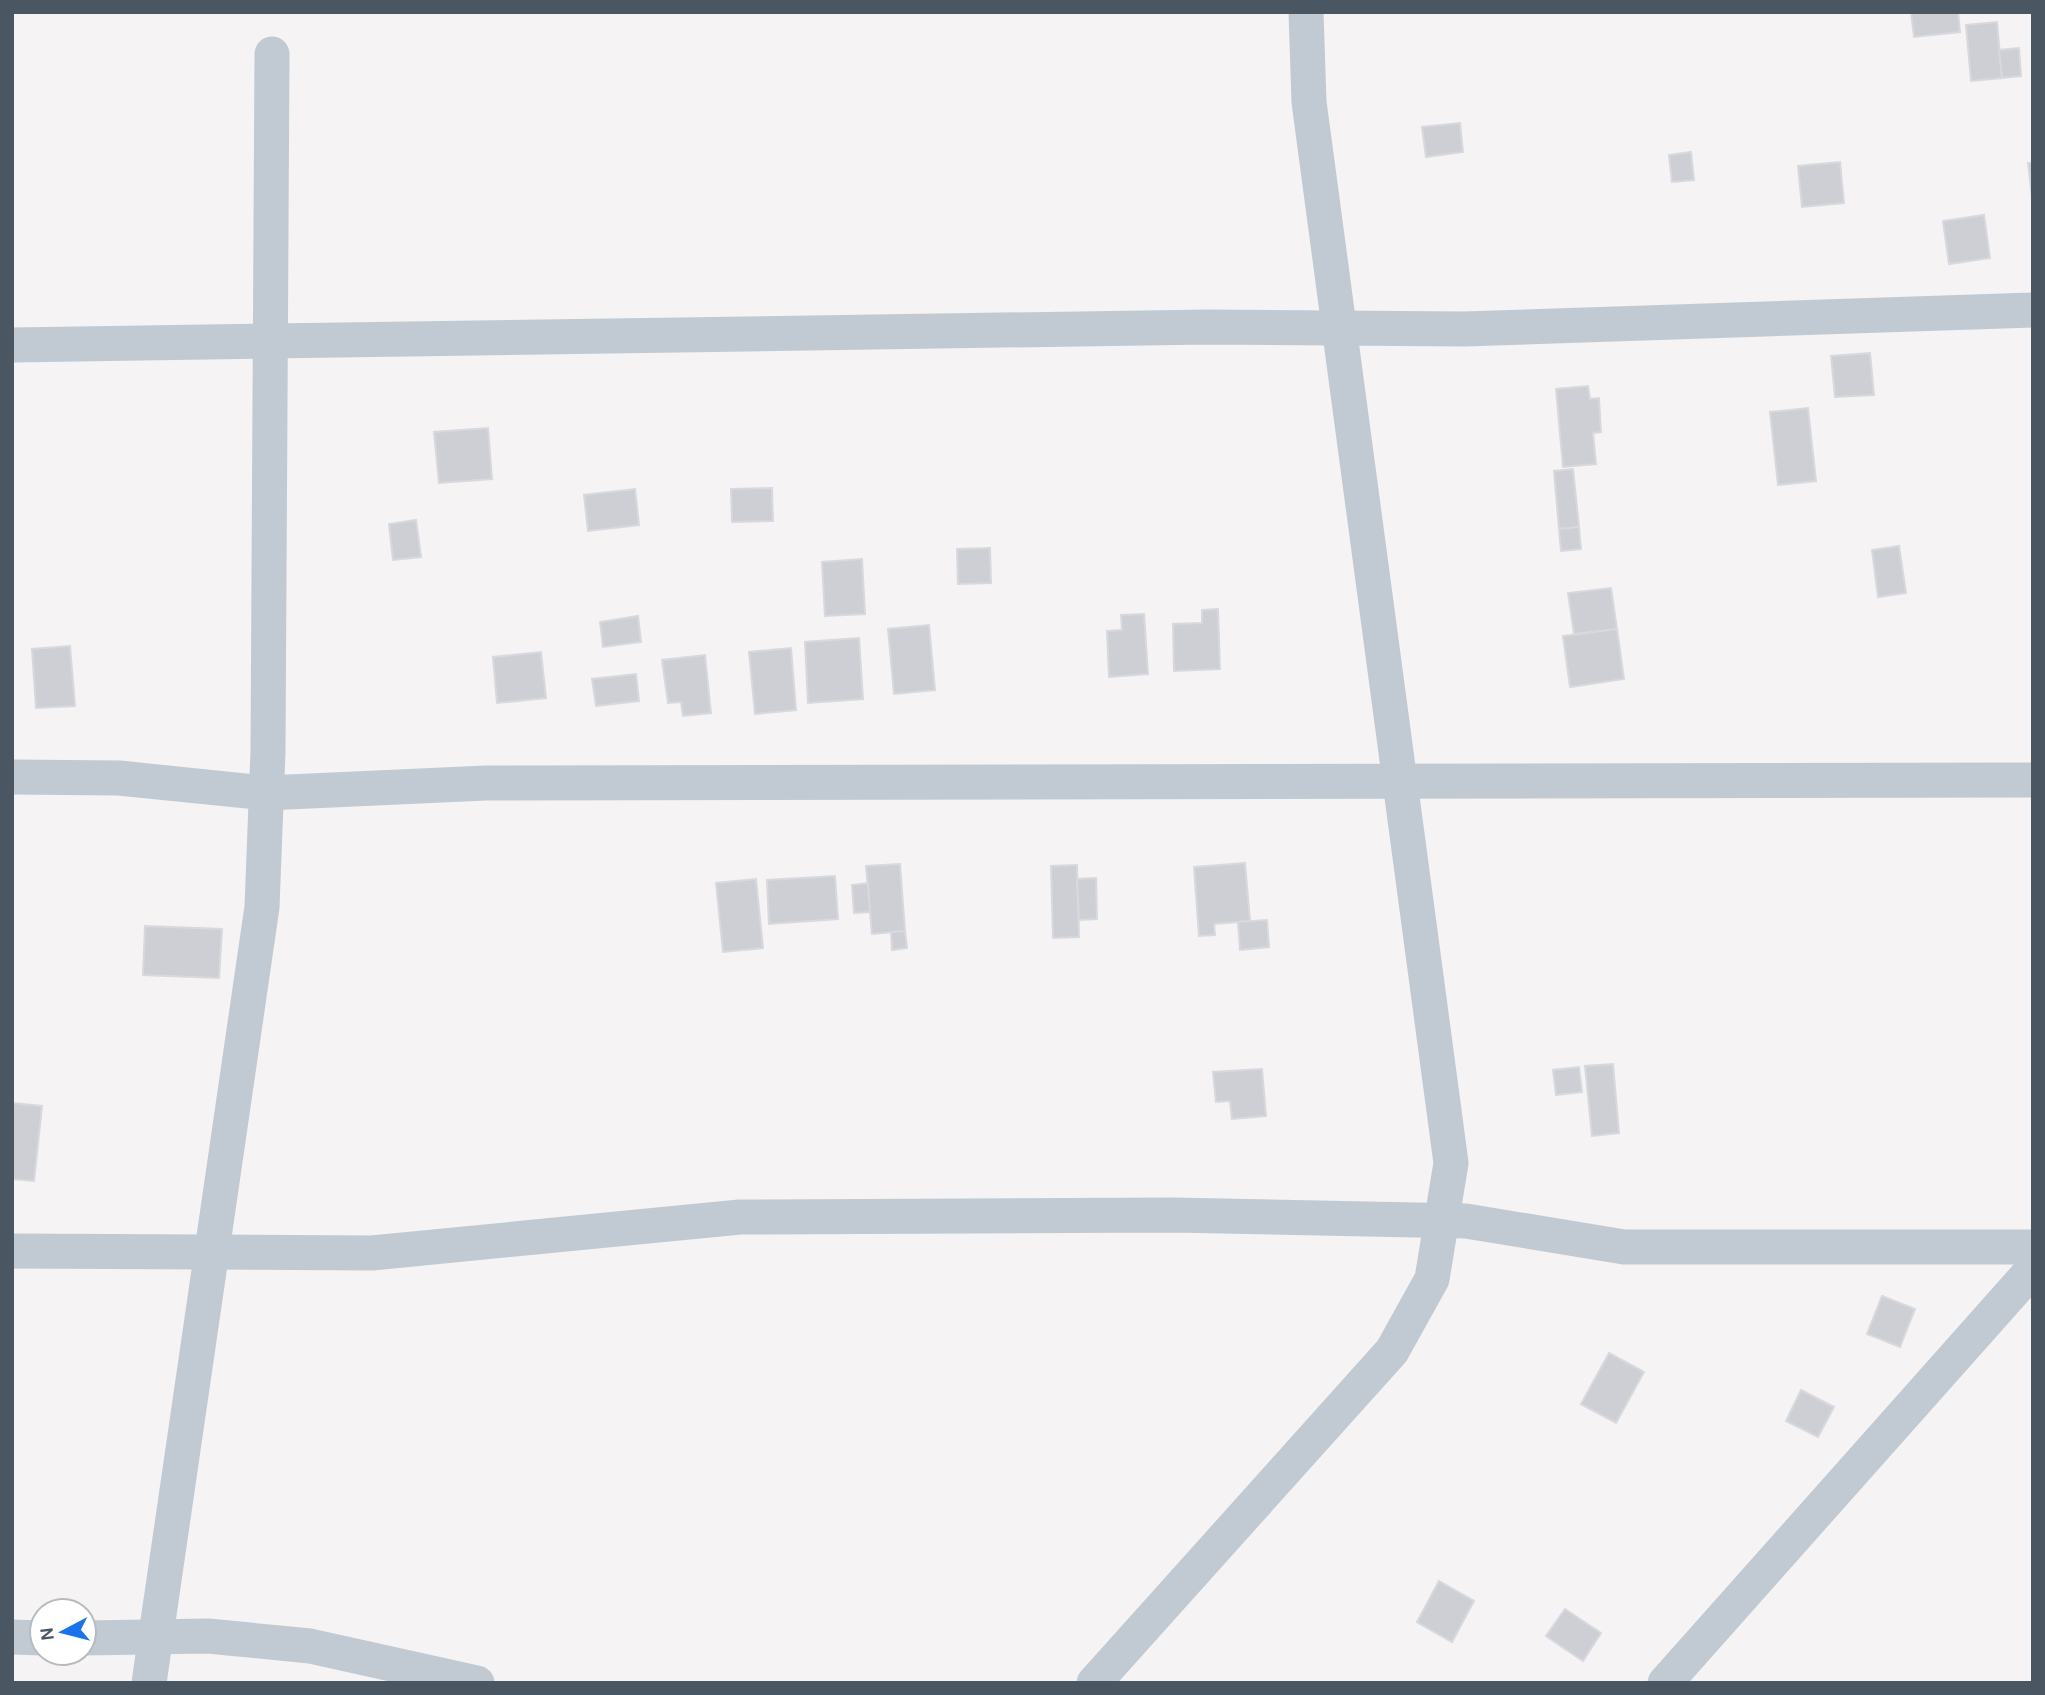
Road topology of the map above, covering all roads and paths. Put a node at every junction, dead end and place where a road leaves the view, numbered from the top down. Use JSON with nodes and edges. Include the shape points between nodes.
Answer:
{"nodes":[{"id":1,"x":1306,"y":12,"type":"edge"},
{"id":2,"x":272,"y":54,"type":"dead end"},
{"id":3,"x":2033,"y":310,"type":"edge"},
{"id":4,"x":1340,"y":328,"type":"junction"},
{"id":5,"x":271,"y":341,"type":"junction"},
{"id":6,"x":12,"y":345,"type":"edge"},
{"id":7,"x":12,"y":777,"type":"edge"},
{"id":8,"x":2033,"y":780,"type":"edge"},
{"id":9,"x":1400,"y":782,"type":"junction"},
{"id":10,"x":267,"y":793,"type":"junction"},
{"id":11,"x":1441,"y":1220,"type":"junction"},
{"id":12,"x":2033,"y":1247,"type":"edge"},
{"id":13,"x":12,"y":1251,"type":"edge"},
{"id":14,"x":212,"y":1252,"type":"junction"},
{"id":15,"x":2033,"y":1269,"type":"edge"},
{"id":16,"x":156,"y":1637,"type":"junction"},
{"id":17,"x":98,"y":1638,"type":"edge"},
{"id":18,"x":149,"y":1683,"type":"edge"},
{"id":19,"x":477,"y":1683,"type":"edge"},
{"id":20,"x":1094,"y":1683,"type":"edge"},
{"id":21,"x":1665,"y":1683,"type":"edge"}],
"edges":[{"from":1,"to":4,"type":"street","via":[[1309,102]]},
{"from":2,"to":5,"type":"street"},
{"from":3,"to":4,"type":"street","via":[[1464,329]]},
{"from":4,"to":5,"type":"street"},
{"from":4,"to":9,"type":"street"},
{"from":5,"to":6,"type":"street"},
{"from":5,"to":10,"type":"street"},
{"from":7,"to":10,"type":"street","via":[[119,778]]},
{"from":8,"to":9,"type":"street"},
{"from":9,"to":10,"type":"street","via":[[500,783]]},
{"from":9,"to":11,"type":"street","via":[[1451,1163]]},
{"from":10,"to":14,"type":"street","via":[[262,907]]},
{"from":11,"to":12,"type":"street","via":[[1624,1247]]},
{"from":11,"to":14,"type":"street","via":[[1173,1215],[740,1217],[372,1253]]},
{"from":11,"to":20,"type":"street","via":[[1432,1279],[1392,1352]]},
{"from":13,"to":14,"type":"street"},
{"from":14,"to":16,"type":"street"},
{"from":15,"to":21,"type":"street"},
{"from":16,"to":17,"type":"street"},
{"from":16,"to":18,"type":"street"},
{"from":16,"to":19,"type":"street","via":[[208,1636],[310,1646]]}]}
